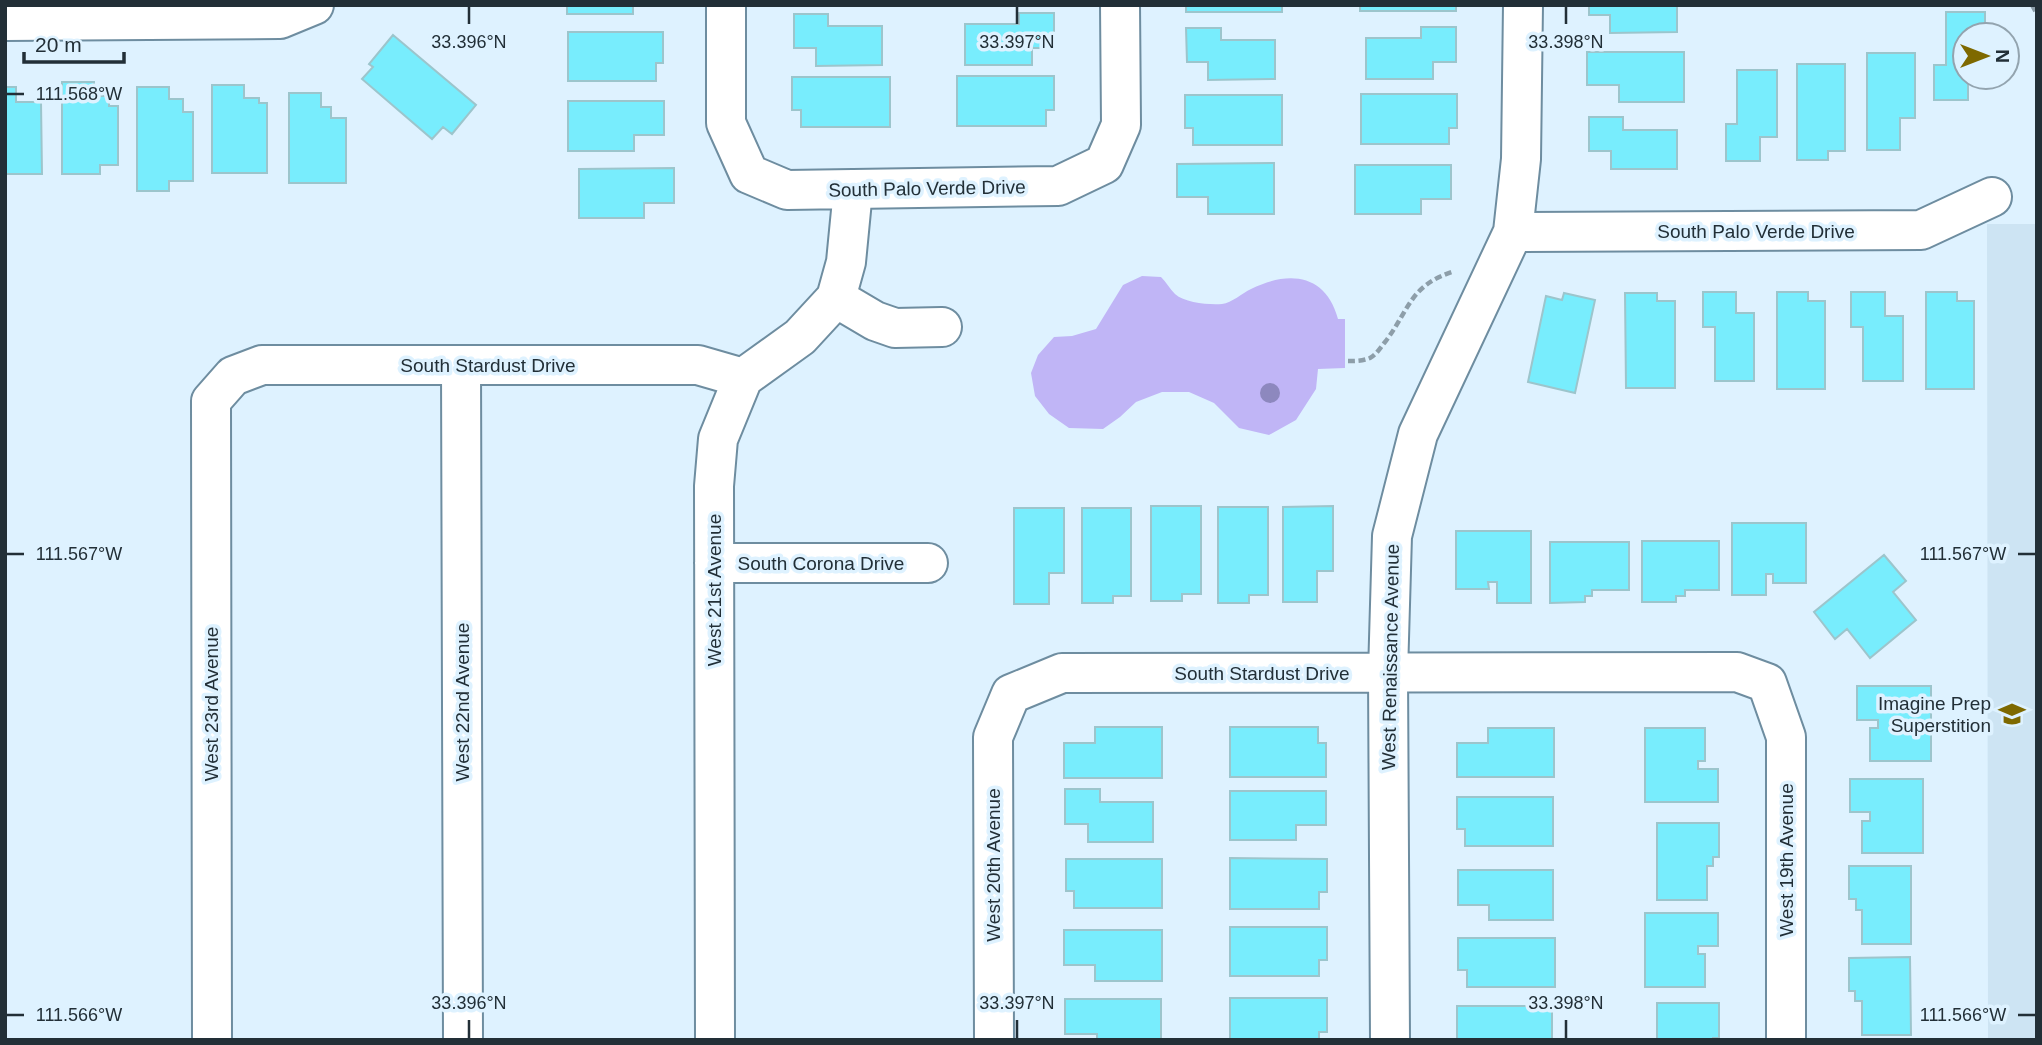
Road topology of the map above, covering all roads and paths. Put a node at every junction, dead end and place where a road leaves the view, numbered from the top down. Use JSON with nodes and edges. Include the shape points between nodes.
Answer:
{"nodes":[{"id":1,"x":314,"y":5,"type":"edge"},
{"id":2,"x":726,"y":5,"type":"edge"},
{"id":3,"x":1120,"y":5,"type":"edge"},
{"id":4,"x":1523,"y":5,"type":"edge"},
{"id":5,"x":2032,"y":5,"type":"edge"},
{"id":6,"x":2037,"y":14,"type":"edge"},
{"id":7,"x":5,"y":21,"type":"edge"},
{"id":8,"x":853,"y":190,"type":"junction"},
{"id":9,"x":1992,"y":198,"type":"dead end"},
{"id":10,"x":1513,"y":232,"type":"junction"},
{"id":11,"x":1452,"y":272,"type":"dead end"},
{"id":12,"x":836,"y":298,"type":"junction"},
{"id":13,"x":942,"y":327,"type":"dead end"},
{"id":14,"x":1348,"y":361,"type":"dead end"},
{"id":15,"x":461,"y":365,"type":"junction"},
{"id":16,"x":233,"y":376,"type":"joint"},
{"id":17,"x":743,"y":378,"type":"junction"},
{"id":18,"x":714,"y":564,"type":"junction"},
{"id":19,"x":928,"y":564,"type":"dead end"},
{"id":20,"x":1388,"y":673,"type":"junction"},
{"id":21,"x":1767,"y":683,"type":"joint"},
{"id":22,"x":1011,"y":694,"type":"joint"},
{"id":23,"x":212,"y":1040,"type":"edge"},
{"id":24,"x":463,"y":1040,"type":"edge"},
{"id":25,"x":715,"y":1040,"type":"edge"},
{"id":26,"x":994,"y":1040,"type":"edge"},
{"id":27,"x":1390,"y":1040,"type":"edge"},
{"id":28,"x":1786,"y":1040,"type":"edge"}],
"edges":[{"from":1,"to":7,"type":"street","via":[[280,19]]},
{"from":2,"to":8,"type":"street","name":"South Palo Verde Drive","via":[[726,123],[749,174],[787,190]]},
{"from":3,"to":8,"type":"street","name":"South Palo Verde Drive","via":[[1121,125],[1104,164],[1058,186]]},
{"from":4,"to":10,"type":"street","name":"West Renaissance Avenue","via":[[1521,159]]},
{"from":5,"to":6,"type":"path"},
{"from":8,"to":12,"type":"street","via":[[846,262]]},
{"from":9,"to":10,"type":"street","name":"South Palo Verde Drive","via":[[1921,230]]},
{"from":10,"to":20,"type":"street","name":"West Renaissance Avenue","via":[[1418,434],[1392,536]]},
{"from":11,"to":14,"type":"path","via":[[1426,285],[1406,306],[1373,357]]},
{"from":12,"to":13,"type":"street","via":[[895,328]]},
{"from":12,"to":17,"type":"street","via":[[800,337]]},
{"from":15,"to":16,"type":"street","name":"South Stardust Drive","via":[[262,365]]},
{"from":15,"to":17,"type":"street","name":"South Stardust Drive","via":[[698,365]]},
{"from":15,"to":24,"type":"street","name":"West 22nd Avenue"},
{"from":16,"to":23,"type":"street","name":"West 23rd Avenue","via":[[211,401]]},
{"from":17,"to":18,"type":"street","name":"West 21st Avenue","via":[[718,439]]},
{"from":18,"to":19,"type":"street","name":"South Corona Drive"},
{"from":18,"to":25,"type":"street","name":"West 21st Avenue"},
{"from":20,"to":21,"type":"street","name":"South Stardust Drive","via":[[1737,672]]},
{"from":20,"to":22,"type":"street","name":"South Stardust Drive","via":[[1062,673]]},
{"from":20,"to":27,"type":"street","name":"West Renaissance Avenue"},
{"from":21,"to":28,"type":"street","name":"West 19th Avenue","via":[[1786,737]]},
{"from":22,"to":26,"type":"street","name":"West 20th Avenue","via":[[993,737]]}]}
